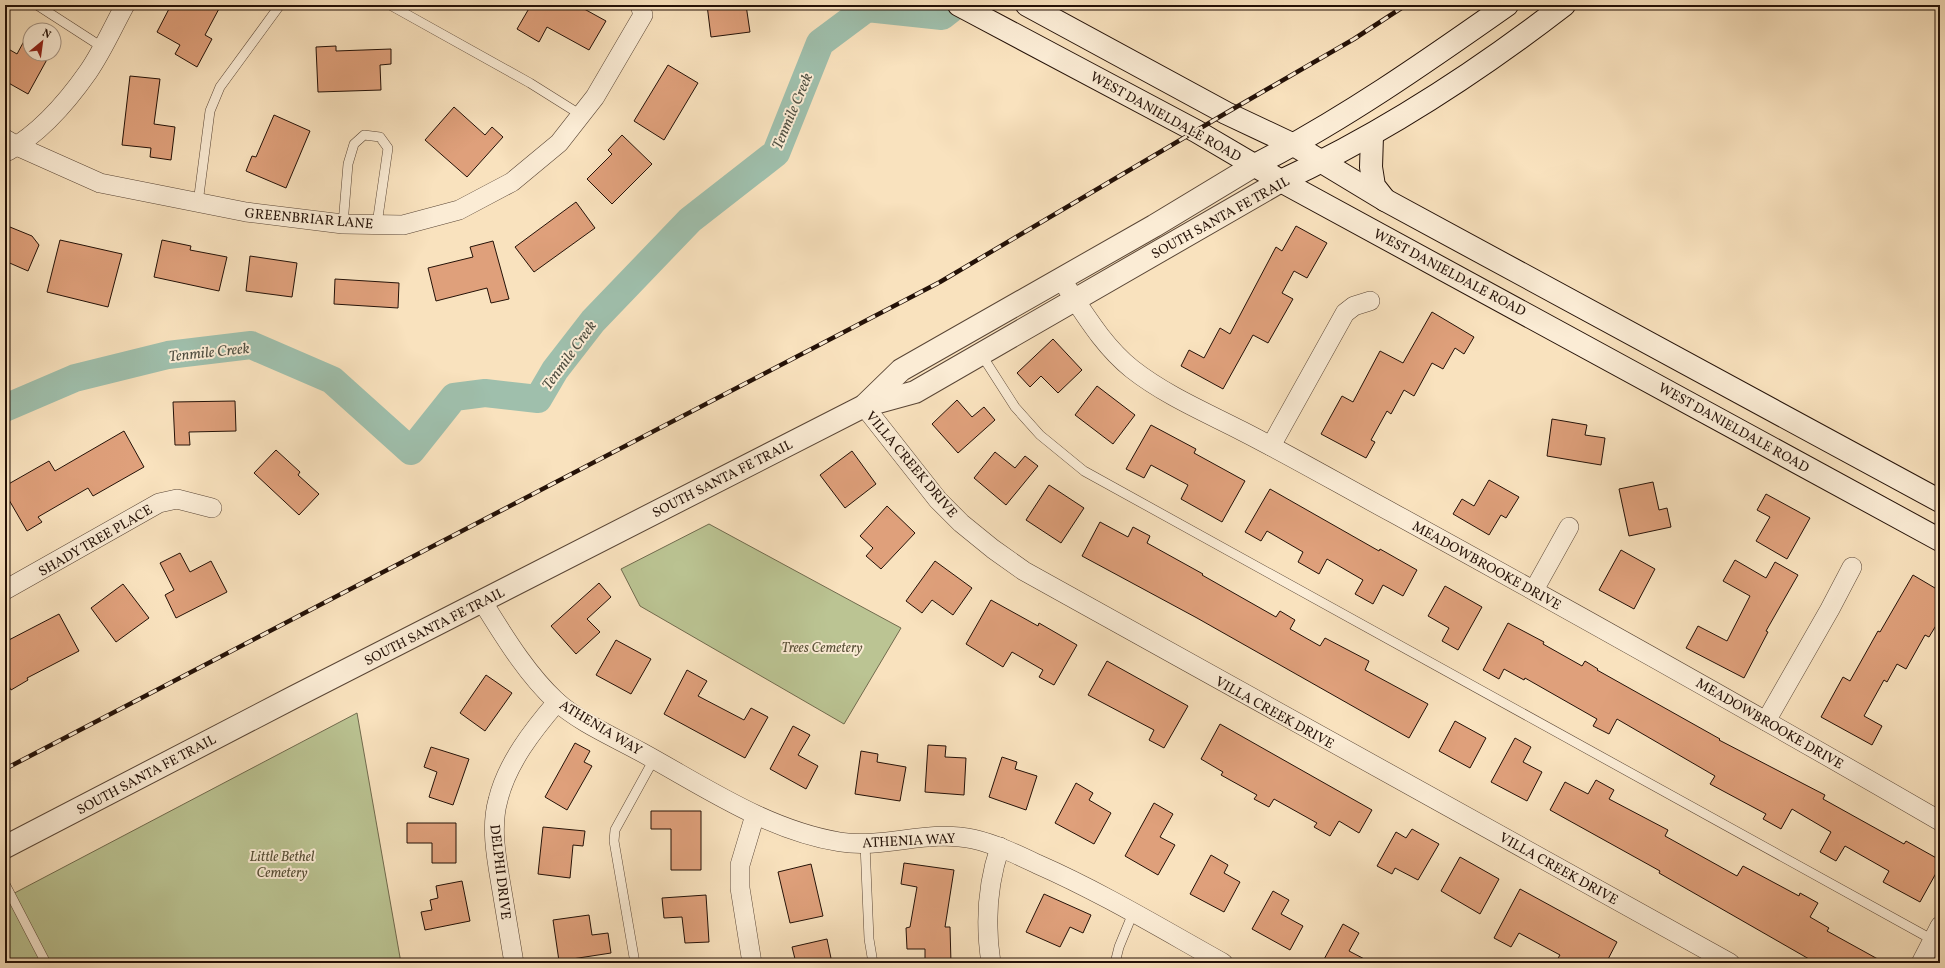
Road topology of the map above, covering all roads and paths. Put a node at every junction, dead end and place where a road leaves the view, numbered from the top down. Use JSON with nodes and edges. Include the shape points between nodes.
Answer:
{"nodes":[{"id":1,"x":37,"y":5,"type":"edge"},
{"id":2,"x":125,"y":5,"type":"edge"},
{"id":3,"x":280,"y":5,"type":"edge"},
{"id":4,"x":390,"y":5,"type":"edge"},
{"id":5,"x":640,"y":5,"type":"edge"},
{"id":6,"x":959,"y":5,"type":"edge"},
{"id":7,"x":1507,"y":5,"type":"edge"},
{"id":8,"x":1512,"y":5,"type":"edge"},
{"id":9,"x":1564,"y":5,"type":"edge"},
{"id":10,"x":1028,"y":6,"type":"edge"},
{"id":11,"x":1528,"y":33,"type":"junction"},
{"id":12,"x":102,"y":46,"type":"junction"},
{"id":13,"x":581,"y":115,"type":"junction"},
{"id":14,"x":1372,"y":136,"type":"junction"},
{"id":15,"x":1294,"y":145,"type":"junction"},
{"id":16,"x":9,"y":146,"type":"edge"},
{"id":17,"x":1324,"y":161,"type":"junction"},
{"id":18,"x":1255,"y":165,"type":"junction"},
{"id":19,"x":1281,"y":181,"type":"junction"},
{"id":20,"x":1385,"y":200,"type":"junction"},
{"id":21,"x":198,"y":203,"type":"junction"},
{"id":22,"x":343,"y":224,"type":"junction"},
{"id":23,"x":376,"y":224,"type":"junction"},
{"id":24,"x":1062,"y":279,"type":"junction"},
{"id":25,"x":1075,"y":299,"type":"junction"},
{"id":26,"x":1370,"y":301,"type":"dead end"},
{"id":27,"x":968,"y":333,"type":"junction"},
{"id":28,"x":981,"y":354,"type":"junction"},
{"id":29,"x":1708,"y":374,"type":"junction"},
{"id":30,"x":1690,"y":403,"type":"junction"},
{"id":31,"x":864,"y":406,"type":"junction"},
{"id":32,"x":1271,"y":446,"type":"junction"},
{"id":33,"x":1940,"y":502,"type":"edge"},
{"id":34,"x":212,"y":508,"type":"dead end"},
{"id":35,"x":1569,"y":527,"type":"dead end"},
{"id":36,"x":1940,"y":540,"type":"edge"},
{"id":37,"x":1852,"y":567,"type":"dead end"},
{"id":38,"x":5,"y":590,"type":"edge"},
{"id":39,"x":1534,"y":590,"type":"junction"},
{"id":40,"x":482,"y":601,"type":"junction"},
{"id":41,"x":557,"y":702,"type":"junction"},
{"id":42,"x":1766,"y":721,"type":"junction"},
{"id":43,"x":654,"y":759,"type":"junction"},
{"id":44,"x":756,"y":815,"type":"junction"},
{"id":45,"x":1940,"y":821,"type":"edge"},
{"id":46,"x":865,"y":844,"type":"junction"},
{"id":47,"x":5,"y":847,"type":"edge"},
{"id":48,"x":1000,"y":847,"type":"junction"},
{"id":49,"x":5,"y":884,"type":"edge"},
{"id":50,"x":1133,"y":913,"type":"junction"},
{"id":51,"x":1936,"y":933,"type":"edge"},
{"id":52,"x":46,"y":963,"type":"edge"},
{"id":53,"x":514,"y":963,"type":"edge"},
{"id":54,"x":635,"y":963,"type":"edge"},
{"id":55,"x":752,"y":963,"type":"edge"},
{"id":56,"x":873,"y":963,"type":"edge"},
{"id":57,"x":991,"y":963,"type":"edge"},
{"id":58,"x":1115,"y":963,"type":"edge"},
{"id":59,"x":1223,"y":963,"type":"edge"},
{"id":60,"x":1730,"y":963,"type":"edge"},
{"id":61,"x":1921,"y":963,"type":"edge"}],
"edges":[{"from":1,"to":12,"type":"lane"},
{"from":2,"to":12,"type":"street"},
{"from":3,"to":21,"type":"lane","via":[[220,87],[210,111]]},
{"from":4,"to":13,"type":"lane","via":[[530,83]]},
{"from":5,"to":13,"type":"street","name":"GREENBRIAR LANE","via":[[643,15],[595,97]]},
{"from":6,"to":18,"type":"main road","name":"WEST DANIELDALE ROAD"},
{"from":7,"to":15,"type":"main road","name":"SOUTH SANTA FE TRAIL","via":[[1414,69]]},
{"from":8,"to":11,"type":"main road"},
{"from":9,"to":11,"type":"main road","name":"SOUTH SANTA FE TRAIL"},
{"from":10,"to":15,"type":"main road","via":[[1226,112]]},
{"from":11,"to":14,"type":"main road","name":"SOUTH SANTA FE TRAIL","via":[[1465,77]]},
{"from":12,"to":16,"type":"street","via":[[89,72],[56,113]]},
{"from":13,"to":23,"type":"street","name":"GREENBRIAR LANE","via":[[560,143],[512,182],[459,210],[404,225]]},
{"from":14,"to":17,"type":"main road","name":"SOUTH SANTA FE TRAIL"},
{"from":14,"to":20,"type":"main road","via":[[1371,167],[1374,186]]},
{"from":15,"to":17,"type":"main road"},
{"from":15,"to":18,"type":"main road","name":"SOUTH SANTA FE TRAIL"},
{"from":16,"to":21,"type":"street","name":"GREENBRIAR LANE","via":[[100,183]]},
{"from":17,"to":19,"type":"main road","name":"SOUTH SANTA FE TRAIL"},
{"from":17,"to":20,"type":"main road"},
{"from":18,"to":19,"type":"main road","name":"WEST DANIELDALE ROAD"},
{"from":18,"to":24,"type":"main road","name":"SOUTH SANTA FE TRAIL"},
{"from":19,"to":25,"type":"main road","name":"SOUTH SANTA FE TRAIL"},
{"from":19,"to":30,"type":"main road","name":"WEST DANIELDALE ROAD"},
{"from":20,"to":29,"type":"main road"},
{"from":21,"to":22,"type":"street","name":"GREENBRIAR LANE","via":[[246,212]]},
{"from":22,"to":23,"type":"street","name":"GREENBRIAR LANE"},
{"from":22,"to":23,"type":"lane","via":[[348,164],[354,144],[364,135],[380,137],[388,148]]},
{"from":24,"to":25,"type":"street","name":"MEADOWBROOKE DRIVE"},
{"from":24,"to":27,"type":"main road","name":"SOUTH SANTA FE TRAIL"},
{"from":25,"to":28,"type":"main road","name":"SOUTH SANTA FE TRAIL"},
{"from":25,"to":32,"type":"street","name":"MEADOWBROOKE DRIVE","via":[[1101,337],[1133,370],[1166,391]]},
{"from":26,"to":32,"type":"street","via":[[1354,306],[1345,313]]},
{"from":27,"to":28,"type":"main road"},
{"from":27,"to":31,"type":"main road","name":"SOUTH SANTA FE TRAIL","via":[[902,370]]},
{"from":28,"to":31,"type":"main road","name":"SOUTH SANTA FE TRAIL","via":[[914,392]]},
{"from":28,"to":51,"type":"lane","via":[[1015,407],[1040,435],[1084,471]]},
{"from":29,"to":30,"type":"main road"},
{"from":29,"to":33,"type":"main road"},
{"from":30,"to":36,"type":"main road","name":"WEST DANIELDALE ROAD"},
{"from":31,"to":40,"type":"main road","name":"SOUTH SANTA FE TRAIL"},
{"from":31,"to":60,"type":"street","name":"VILLA CREEK DRIVE","via":[[938,500],[993,550],[1024,571]]},
{"from":32,"to":39,"type":"street","name":"MEADOWBROOKE DRIVE"},
{"from":34,"to":38,"type":"street","name":"SHADY TREE PLACE","via":[[177,499],[159,503]]},
{"from":35,"to":39,"type":"street"},
{"from":37,"to":42,"type":"street"},
{"from":39,"to":42,"type":"street","name":"MEADOWBROOKE DRIVE"},
{"from":40,"to":41,"type":"street","name":"ATHENIA WAY","via":[[518,656]]},
{"from":40,"to":47,"type":"main road","name":"SOUTH SANTA FE TRAIL"},
{"from":41,"to":43,"type":"street","name":"ATHENIA WAY"},
{"from":41,"to":53,"type":"street","name":"DELPHI DRIVE","via":[[520,750],[507,774],[496,807],[496,847]]},
{"from":42,"to":45,"type":"street","name":"MEADOWBROOKE DRIVE"},
{"from":43,"to":44,"type":"street","name":"ATHENIA WAY"},
{"from":43,"to":54,"type":"lane","via":[[615,830],[614,841]]},
{"from":44,"to":46,"type":"street","name":"ATHENIA WAY","via":[[808,835]]},
{"from":44,"to":55,"type":"street","via":[[740,865],[740,888]]},
{"from":46,"to":48,"type":"street","name":"ATHENIA WAY","via":[[947,836],[973,839]]},
{"from":46,"to":56,"type":"lane","via":[[869,938]]},
{"from":48,"to":50,"type":"street","name":"ATHENIA WAY","via":[[1059,874]]},
{"from":48,"to":57,"type":"street","via":[[992,870],[989,897],[987,928]]},
{"from":49,"to":52,"type":"lane"},
{"from":50,"to":58,"type":"lane"},
{"from":50,"to":59,"type":"street","name":"ATHENIA WAY"},
{"from":51,"to":61,"type":"street"}]}
